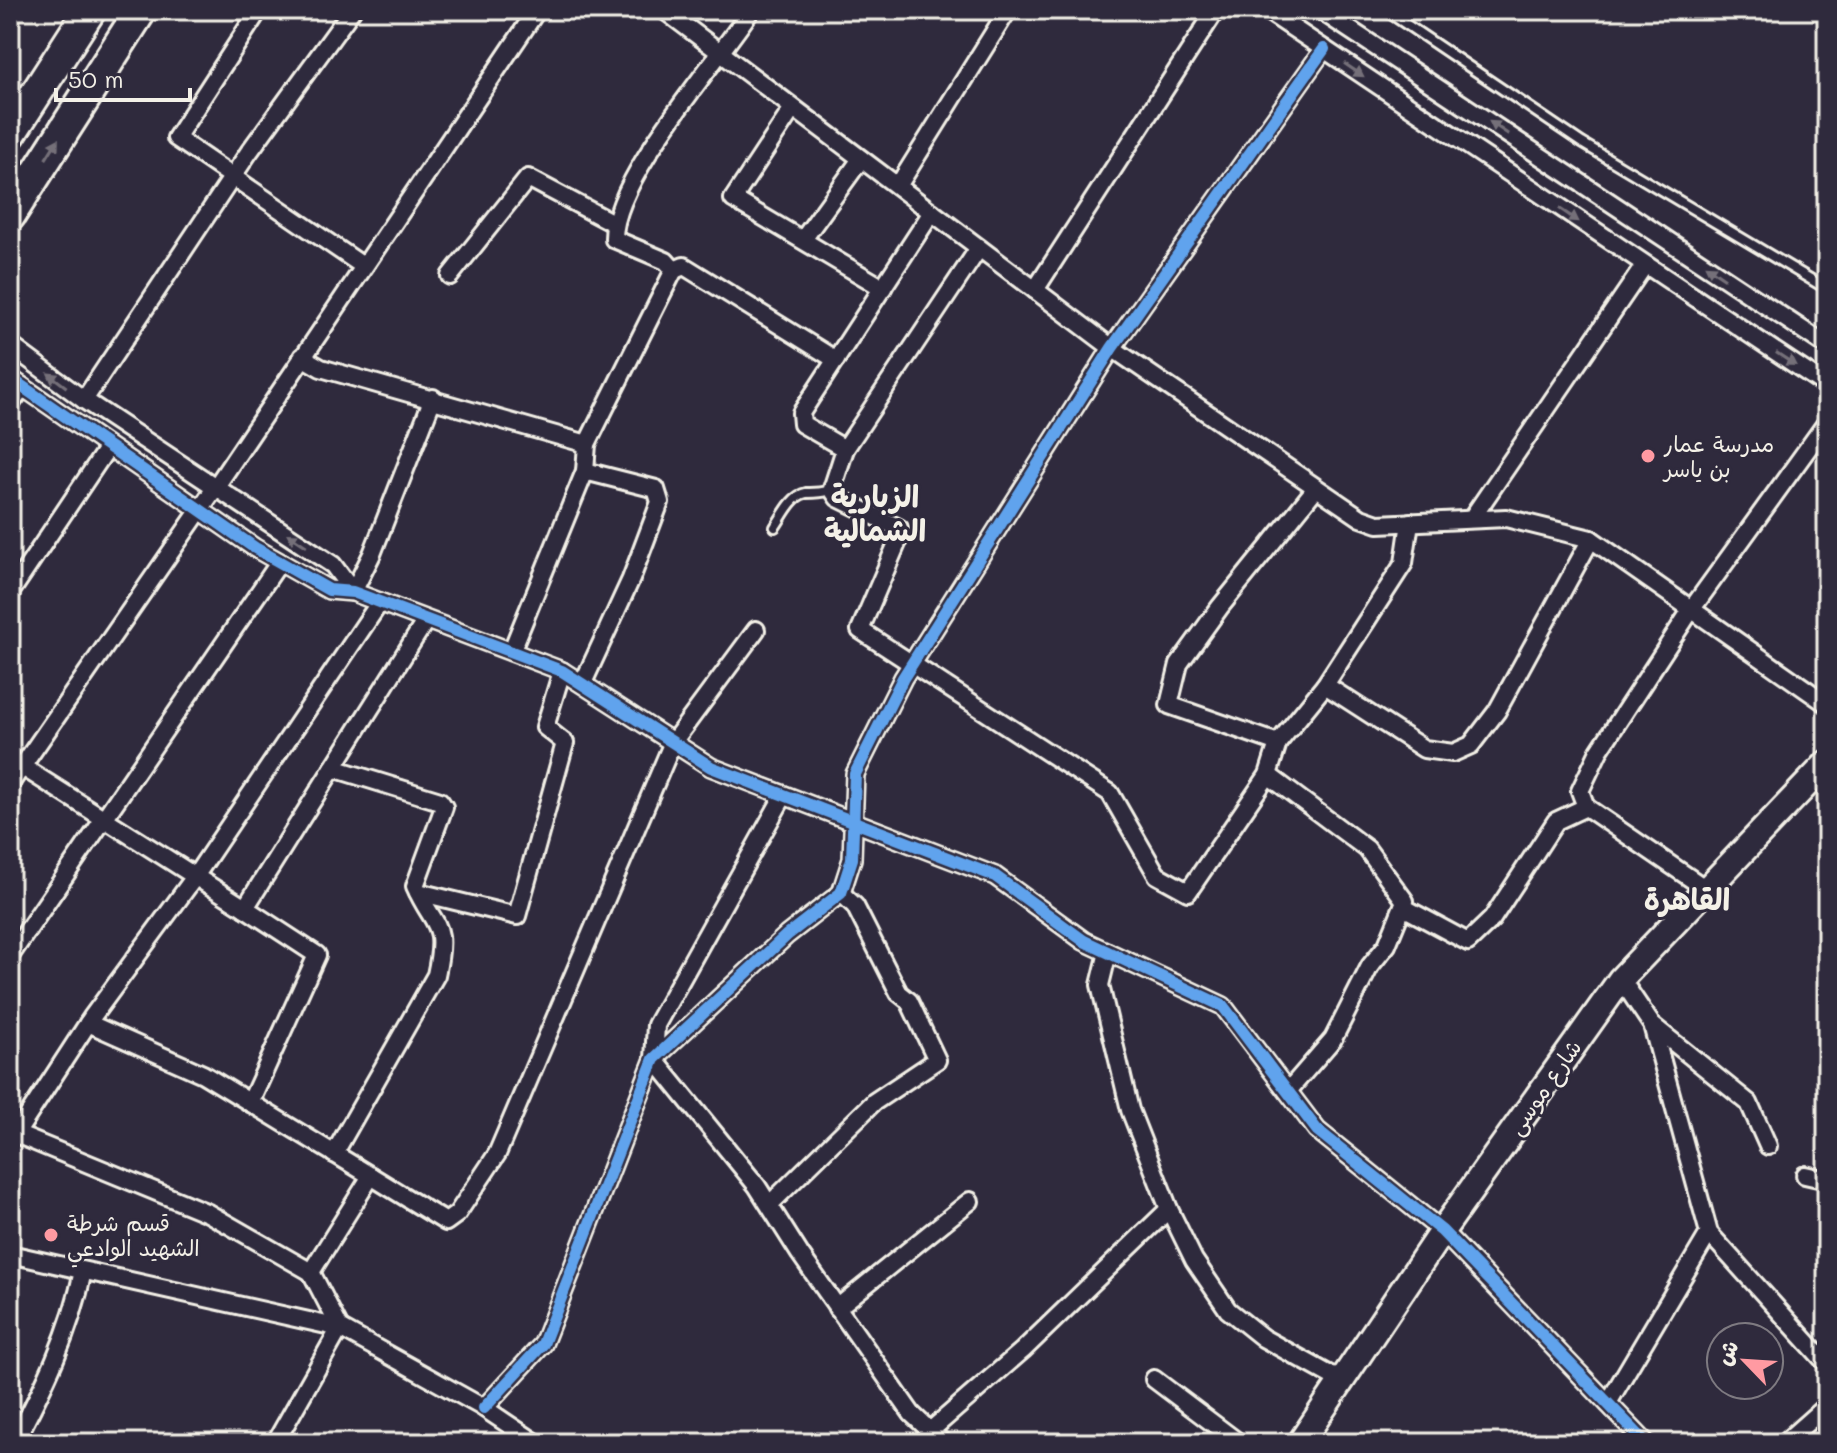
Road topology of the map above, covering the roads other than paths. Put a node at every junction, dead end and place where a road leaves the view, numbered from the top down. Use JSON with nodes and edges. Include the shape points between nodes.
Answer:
{"nodes":[{"id":1,"x":90,"y":10,"type":"edge"},
{"id":2,"x":141,"y":10,"type":"edge"},
{"id":3,"x":259,"y":10,"type":"edge"},
{"id":4,"x":352,"y":10,"type":"edge"},
{"id":5,"x":537,"y":10,"type":"edge"},
{"id":6,"x":664,"y":10,"type":"edge"},
{"id":7,"x":751,"y":10,"type":"edge"},
{"id":8,"x":1008,"y":10,"type":"edge"},
{"id":9,"x":1216,"y":10,"type":"edge"},
{"id":10,"x":1266,"y":10,"type":"edge"},
{"id":11,"x":1320,"y":10,"type":"edge"},
{"id":12,"x":1385,"y":10,"type":"edge"},
{"id":13,"x":1324,"y":49,"type":"junction"},
{"id":14,"x":722,"y":54,"type":"junction"},
{"id":15,"x":793,"y":108,"type":"junction"},
{"id":16,"x":10,"y":134,"type":"edge"},
{"id":17,"x":861,"y":159,"type":"junction"},
{"id":18,"x":231,"y":178,"type":"junction"},
{"id":19,"x":898,"y":186,"type":"junction"},
{"id":20,"x":932,"y":212,"type":"junction"},
{"id":21,"x":10,"y":215,"type":"edge"},
{"id":22,"x":613,"y":223,"type":"junction"},
{"id":23,"x":804,"y":238,"type":"junction"},
{"id":24,"x":979,"y":248,"type":"junction"},
{"id":25,"x":363,"y":266,"type":"junction"},
{"id":26,"x":1644,"y":266,"type":"junction"},
{"id":27,"x":674,"y":270,"type":"junction"},
{"id":28,"x":450,"y":276,"type":"dead end"},
{"id":29,"x":883,"y":288,"type":"junction"},
{"id":30,"x":1827,"y":289,"type":"edge"},
{"id":31,"x":1035,"y":290,"type":"junction"},
{"id":32,"x":10,"y":345,"type":"edge"},
{"id":33,"x":1827,"y":346,"type":"edge"},
{"id":34,"x":1112,"y":348,"type":"junction"},
{"id":35,"x":302,"y":357,"type":"junction"},
{"id":36,"x":836,"y":360,"type":"junction"},
{"id":37,"x":16,"y":382,"type":"edge"},
{"id":38,"x":1827,"y":386,"type":"edge"},
{"id":39,"x":433,"y":398,"type":"junction"},
{"id":40,"x":84,"y":400,"type":"junction"},
{"id":41,"x":10,"y":405,"type":"edge"},
{"id":42,"x":1827,"y":422,"type":"edge"},
{"id":43,"x":587,"y":444,"type":"junction"},
{"id":44,"x":108,"y":447,"type":"junction"},
{"id":45,"x":845,"y":449,"type":"junction"},
{"id":46,"x":585,"y":471,"type":"junction"},
{"id":47,"x":215,"y":488,"type":"junction"},
{"id":48,"x":1316,"y":488,"type":"junction"},
{"id":49,"x":832,"y":489,"type":"junction"},
{"id":50,"x":199,"y":510,"type":"junction"},
{"id":51,"x":1472,"y":518,"type":"junction"},
{"id":52,"x":1410,"y":522,"type":"junction"},
{"id":53,"x":775,"y":527,"type":"dead end"},
{"id":54,"x":1591,"y":539,"type":"junction"},
{"id":55,"x":279,"y":563,"type":"junction"},
{"id":56,"x":353,"y":592,"type":"junction"},
{"id":57,"x":10,"y":593,"type":"edge"},
{"id":58,"x":380,"y":602,"type":"junction"},
{"id":59,"x":1691,"y":610,"type":"junction"},
{"id":60,"x":426,"y":620,"type":"junction"},
{"id":61,"x":756,"y":630,"type":"dead end"},
{"id":62,"x":512,"y":650,"type":"junction"},
{"id":63,"x":913,"y":664,"type":"junction"},
{"id":64,"x":562,"y":671,"type":"junction"},
{"id":65,"x":583,"y":683,"type":"junction"},
{"id":66,"x":1325,"y":685,"type":"junction"},
{"id":67,"x":1827,"y":704,"type":"edge"},
{"id":68,"x":673,"y":742,"type":"junction"},
{"id":69,"x":1278,"y":743,"type":"junction"},
{"id":70,"x":16,"y":762,"type":"edge"},
{"id":71,"x":1827,"y":763,"type":"edge"},
{"id":72,"x":333,"y":768,"type":"junction"},
{"id":73,"x":1268,"y":775,"type":"junction"},
{"id":74,"x":10,"y":784,"type":"edge"},
{"id":75,"x":784,"y":795,"type":"junction"},
{"id":76,"x":1586,"y":807,"type":"junction"},
{"id":77,"x":103,"y":821,"type":"junction"},
{"id":78,"x":853,"y":821,"type":"junction"},
{"id":79,"x":194,"y":878,"type":"junction"},
{"id":80,"x":1706,"y":889,"type":"junction"},
{"id":81,"x":418,"y":892,"type":"junction"},
{"id":82,"x":841,"y":893,"type":"junction"},
{"id":83,"x":1403,"y":907,"type":"junction"},
{"id":84,"x":245,"y":908,"type":"junction"},
{"id":85,"x":1108,"y":952,"type":"junction"},
{"id":86,"x":10,"y":956,"type":"edge"},
{"id":87,"x":1621,"y":979,"type":"junction"},
{"id":88,"x":88,"y":1023,"type":"junction"},
{"id":89,"x":1652,"y":1025,"type":"junction"},
{"id":90,"x":654,"y":1059,"type":"junction"},
{"id":91,"x":1288,"y":1091,"type":"junction"},
{"id":92,"x":250,"y":1103,"type":"junction"},
{"id":93,"x":13,"y":1131,"type":"edge"},
{"id":94,"x":1768,"y":1146,"type":"dead end"},
{"id":95,"x":334,"y":1154,"type":"junction"},
{"id":96,"x":1805,"y":1175,"type":"dead end"},
{"id":97,"x":371,"y":1176,"type":"junction"},
{"id":98,"x":1827,"y":1180,"type":"edge"},
{"id":99,"x":970,"y":1201,"type":"dead end"},
{"id":100,"x":770,"y":1204,"type":"junction"},
{"id":101,"x":1169,"y":1209,"type":"junction"},
{"id":102,"x":1442,"y":1231,"type":"junction"},
{"id":103,"x":1709,"y":1233,"type":"junction"},
{"id":104,"x":10,"y":1254,"type":"edge"},
{"id":105,"x":83,"y":1271,"type":"junction"},
{"id":106,"x":311,"y":1272,"type":"junction"},
{"id":107,"x":837,"y":1308,"type":"junction"},
{"id":108,"x":340,"y":1328,"type":"junction"},
{"id":109,"x":1824,"y":1356,"type":"edge"},
{"id":110,"x":1154,"y":1379,"type":"dead end"},
{"id":111,"x":1341,"y":1381,"type":"junction"},
{"id":112,"x":1608,"y":1403,"type":"junction"},
{"id":113,"x":1827,"y":1405,"type":"edge"},
{"id":114,"x":484,"y":1408,"type":"junction"},
{"id":115,"x":930,"y":1431,"type":"junction"},
{"id":116,"x":14,"y":1443,"type":"edge"},
{"id":117,"x":275,"y":1443,"type":"edge"},
{"id":118,"x":536,"y":1443,"type":"edge"},
{"id":119,"x":943,"y":1443,"type":"edge"},
{"id":120,"x":1239,"y":1443,"type":"edge"},
{"id":121,"x":1300,"y":1443,"type":"edge"},
{"id":122,"x":1646,"y":1443,"type":"edge"},
{"id":123,"x":1784,"y":1443,"type":"edge"}],
"edges":[{"from":1,"to":16,"type":"highway"},
{"from":21,"to":2,"type":"highway","one_way":true},
{"from":3,"to":18,"type":"street","via":[[176,138]]},
{"from":4,"to":18,"type":"street"},
{"from":5,"to":25,"type":"street"},
{"from":6,"to":14,"type":"street"},
{"from":7,"to":14,"type":"street"},
{"from":8,"to":19,"type":"street"},
{"from":9,"to":31,"type":"street"},
{"from":10,"to":13,"type":"street"},
{"from":33,"to":11,"type":"street","one_way":true},
{"from":12,"to":30,"type":"lane","via":[[1582,143]]},
{"from":13,"to":26,"type":"street","one_way":true},
{"from":13,"to":34,"type":"street"},
{"from":14,"to":15,"type":"street"},
{"from":14,"to":22,"type":"street","via":[[645,158]]},
{"from":15,"to":17,"type":"street"},
{"from":15,"to":23,"type":"street","via":[[733,199]]},
{"from":17,"to":19,"type":"street"},
{"from":17,"to":23,"type":"street"},
{"from":18,"to":25,"type":"street"},
{"from":18,"to":40,"type":"street"},
{"from":19,"to":20,"type":"street"},
{"from":20,"to":24,"type":"street"},
{"from":20,"to":29,"type":"street"},
{"from":22,"to":27,"type":"street","via":[[614,239],[666,261]]},
{"from":22,"to":28,"type":"street","via":[[528,178]]},
{"from":23,"to":29,"type":"street"},
{"from":24,"to":31,"type":"street"},
{"from":24,"to":45,"type":"street"},
{"from":25,"to":35,"type":"street"},
{"from":26,"to":38,"type":"street","one_way":true},
{"from":26,"to":51,"type":"street"},
{"from":27,"to":36,"type":"street","via":[[684,266],[710,279]]},
{"from":27,"to":43,"type":"street"},
{"from":29,"to":36,"type":"street"},
{"from":31,"to":34,"type":"street"},
{"from":40,"to":32,"type":"street","one_way":true},
{"from":34,"to":48,"type":"street"},
{"from":34,"to":63,"type":"street"},
{"from":35,"to":39,"type":"street","via":[[321,368]]},
{"from":35,"to":47,"type":"street"},
{"from":36,"to":45,"type":"street","via":[[801,413],[802,424]]},
{"from":37,"to":41,"type":"street"},
{"from":37,"to":44,"type":"street"},
{"from":39,"to":43,"type":"street"},
{"from":39,"to":56,"type":"street"},
{"from":40,"to":47,"type":"street"},
{"from":42,"to":59,"type":"street"},
{"from":43,"to":46,"type":"street"},
{"from":44,"to":50,"type":"street"},
{"from":44,"to":57,"type":"street"},
{"from":45,"to":49,"type":"street"},
{"from":46,"to":62,"type":"street"},
{"from":46,"to":65,"type":"street","via":[[656,489],[660,502]]},
{"from":47,"to":50,"type":"street"},
{"from":56,"to":47,"type":"street","one_way":true,"via":[[333,565]]},
{"from":48,"to":52,"type":"street","via":[[1361,518],[1378,524]]},
{"from":48,"to":69,"type":"street","via":[[1179,664],[1169,705]]},
{"from":49,"to":53,"type":"lane","via":[[803,493]]},
{"from":49,"to":63,"type":"street","via":[[838,498],[899,528],[901,534],[860,630]]},
{"from":50,"to":55,"type":"street"},
{"from":50,"to":70,"type":"street"},
{"from":51,"to":52,"type":"street"},
{"from":51,"to":54,"type":"street","via":[[1506,518]]},
{"from":52,"to":66,"type":"street","via":[[1404,563]]},
{"from":54,"to":59,"type":"street"},
{"from":54,"to":66,"type":"street","via":[[1497,711],[1471,745],[1453,753],[1424,749]]},
{"from":55,"to":56,"type":"street","via":[[329,590]]},
{"from":55,"to":77,"type":"street"},
{"from":56,"to":58,"type":"street"},
{"from":58,"to":60,"type":"street"},
{"from":58,"to":79,"type":"street"},
{"from":59,"to":67,"type":"street"},
{"from":59,"to":76,"type":"street","via":[[1599,751],[1580,791]]},
{"from":60,"to":62,"type":"street"},
{"from":60,"to":72,"type":"street"},
{"from":61,"to":68,"type":"street"},
{"from":62,"to":64,"type":"street"},
{"from":63,"to":73,"type":"street","via":[[1110,793],[1157,875],[1188,892]]},
{"from":63,"to":78,"type":"street","via":[[855,774]]},
{"from":64,"to":65,"type":"street"},
{"from":64,"to":81,"type":"street","via":[[545,727],[565,743],[517,916]]},
{"from":65,"to":68,"type":"street"},
{"from":66,"to":69,"type":"street"},
{"from":68,"to":75,"type":"street","via":[[711,767]]},
{"from":68,"to":97,"type":"street","via":[[497,1154],[457,1214],[446,1222]]},
{"from":69,"to":73,"type":"street"},
{"from":70,"to":74,"type":"street"},
{"from":70,"to":77,"type":"street"},
{"from":71,"to":80,"type":"street","name":"شارع موسى"},
{"from":72,"to":81,"type":"street","via":[[440,801],[444,807],[415,886]]},
{"from":72,"to":84,"type":"street"},
{"from":73,"to":83,"type":"street","via":[[1367,849],[1405,901]]},
{"from":75,"to":78,"type":"street"},
{"from":75,"to":90,"type":"street","via":[[656,1025]]},
{"from":76,"to":80,"type":"street"},
{"from":76,"to":83,"type":"street","via":[[1556,821],[1492,919],[1468,942]]},
{"from":77,"to":79,"type":"street"},
{"from":77,"to":86,"type":"street"},
{"from":78,"to":82,"type":"street","via":[[852,859]]},
{"from":78,"to":85,"type":"street","via":[[995,876],[1084,941]]},
{"from":79,"to":84,"type":"street"},
{"from":79,"to":88,"type":"street"},
{"from":80,"to":87,"type":"street","name":"شارع موسى"},
{"from":81,"to":95,"type":"street","via":[[438,921],[442,948],[436,975]]},
{"from":82,"to":90,"type":"street","via":[[787,935]]},
{"from":82,"to":100,"type":"street","via":[[855,906],[937,1060],[874,1102]]},
{"from":83,"to":91,"type":"street","via":[[1333,1039]]},
{"from":84,"to":92,"type":"street","via":[[317,955]]},
{"from":85,"to":91,"type":"street","via":[[1223,1006]]},
{"from":85,"to":101,"type":"street","via":[[1100,985],[1130,1110]]},
{"from":87,"to":89,"type":"street"},
{"from":87,"to":102,"type":"street","name":"شارع موسى"},
{"from":88,"to":92,"type":"street","via":[[203,1074]]},
{"from":88,"to":93,"type":"street"},
{"from":89,"to":94,"type":"street","via":[[1749,1103]]},
{"from":89,"to":103,"type":"street"},
{"from":90,"to":100,"type":"street"},
{"from":90,"to":114,"type":"street","via":[[543,1344]]},
{"from":91,"to":102,"type":"street","via":[[1317,1130]]},
{"from":92,"to":95,"type":"street"},
{"from":93,"to":106,"type":"street","via":[[208,1213]]},
{"from":95,"to":97,"type":"street"},
{"from":96,"to":98,"type":"street"},
{"from":97,"to":106,"type":"street"},
{"from":99,"to":107,"type":"street"},
{"from":100,"to":107,"type":"street"},
{"from":101,"to":111,"type":"street","via":[[1194,1260],[1228,1310],[1263,1338]]},
{"from":101,"to":115,"type":"street"},
{"from":102,"to":111,"type":"street","name":"شارع موسى"},
{"from":102,"to":112,"type":"street"},
{"from":103,"to":109,"type":"street"},
{"from":103,"to":112,"type":"street"},
{"from":104,"to":105,"type":"street"},
{"from":105,"to":108,"type":"street"},
{"from":105,"to":116,"type":"street","via":[[77,1303]]},
{"from":106,"to":108,"type":"street"},
{"from":107,"to":115,"type":"street","via":[[912,1414]]},
{"from":108,"to":114,"type":"street"},
{"from":108,"to":117,"type":"street"},
{"from":110,"to":120,"type":"street"},
{"from":111,"to":121,"type":"street","name":"شارع موسى"},
{"from":112,"to":122,"type":"street"},
{"from":113,"to":123,"type":"street"},
{"from":114,"to":118,"type":"street"},
{"from":115,"to":119,"type":"street"}]}
